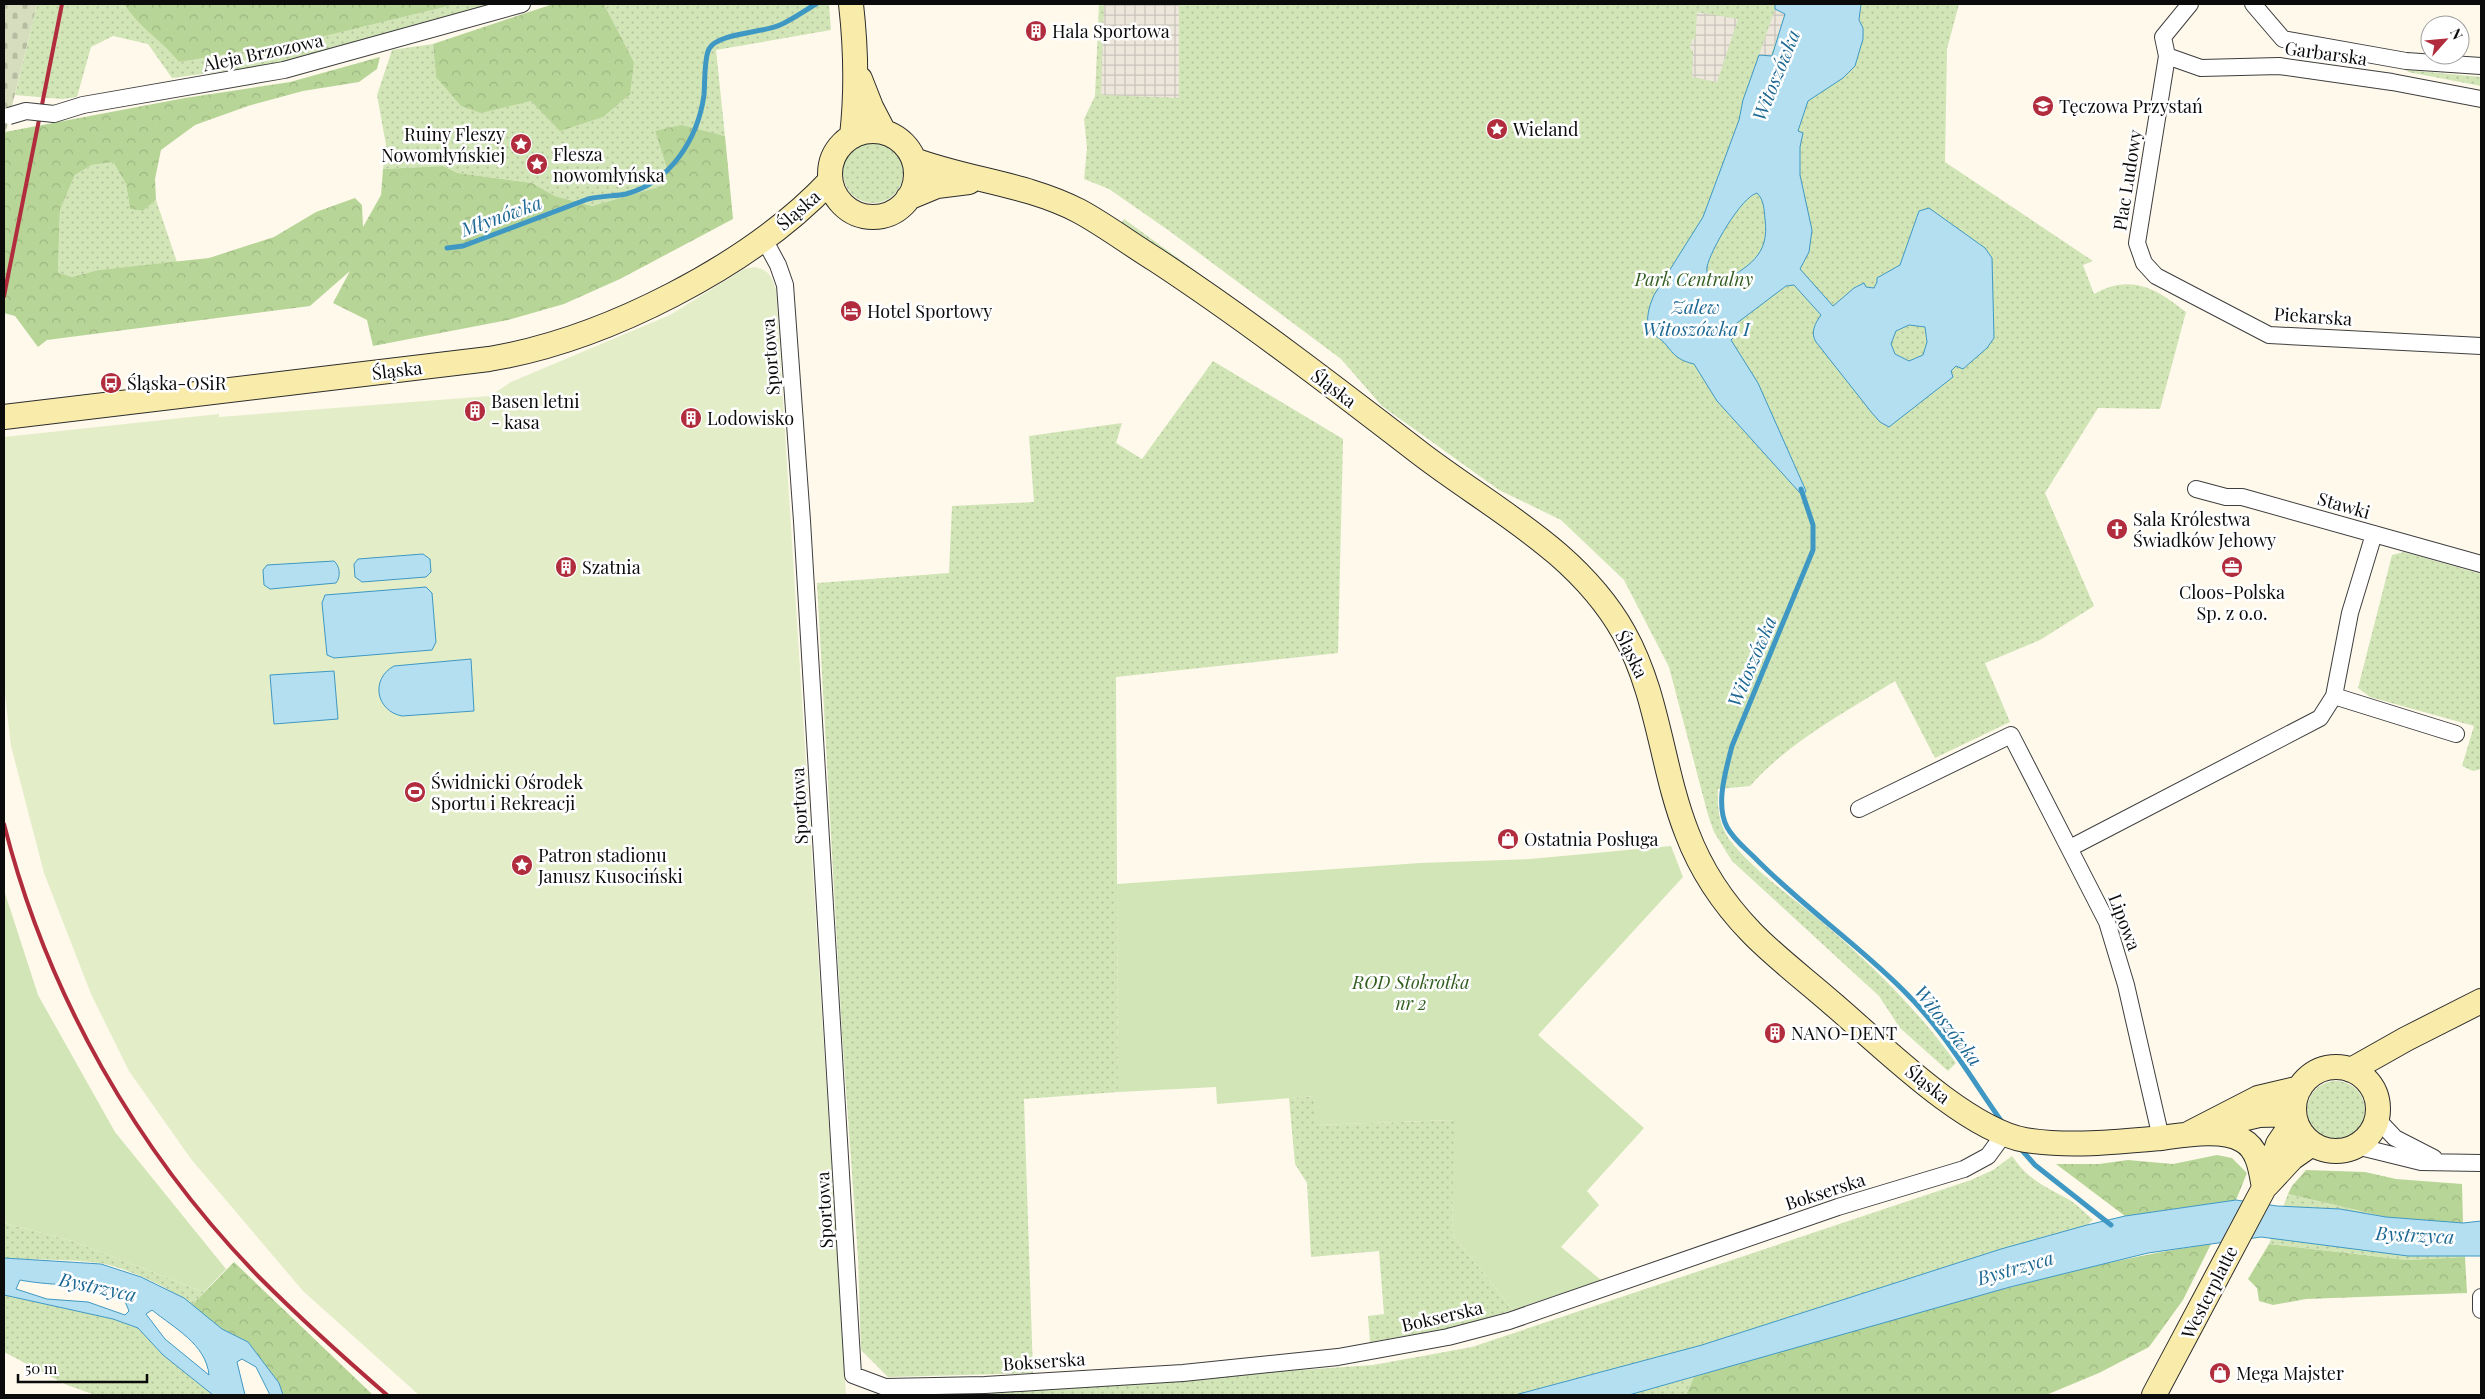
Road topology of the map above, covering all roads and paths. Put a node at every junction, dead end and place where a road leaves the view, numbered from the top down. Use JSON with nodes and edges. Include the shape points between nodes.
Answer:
{"nodes":[{"id":1,"x":522,"y":4,"type":"edge"},
{"id":2,"x":852,"y":4,"type":"edge"},
{"id":3,"x":2190,"y":4,"type":"edge"},
{"id":4,"x":2253,"y":4,"type":"edge"},
{"id":5,"x":2166,"y":56,"type":"junction"},
{"id":6,"x":2481,"y":66,"type":"edge"},
{"id":7,"x":856,"y":68,"type":"junction"},
{"id":8,"x":2481,"y":99,"type":"edge"},
{"id":9,"x":9,"y":116,"type":"dead end"},
{"id":10,"x":884,"y":132,"type":"junction"},
{"id":11,"x":852,"y":136,"type":"junction"},
{"id":12,"x":914,"y":160,"type":"junction"},
{"id":13,"x":982,"y":180,"type":"junction"},
{"id":14,"x":830,"y":181,"type":"junction"},
{"id":15,"x":908,"y":198,"type":"junction"},
{"id":16,"x":845,"y":207,"type":"junction"},
{"id":17,"x":764,"y":239,"type":"junction"},
{"id":18,"x":2156,"y":276,"type":"joint"},
{"id":19,"x":2481,"y":346,"type":"edge"},
{"id":20,"x":4,"y":417,"type":"edge"},
{"id":21,"x":2196,"y":489,"type":"dead end"},
{"id":22,"x":2374,"y":534,"type":"junction"},
{"id":23,"x":2481,"y":564,"type":"edge"},
{"id":24,"x":2334,"y":696,"type":"junction"},
{"id":25,"x":2456,"y":734,"type":"dead end"},
{"id":26,"x":1859,"y":809,"type":"dead end"},
{"id":27,"x":2070,"y":848,"type":"junction"},
{"id":28,"x":2481,"y":1001,"type":"edge"},
{"id":29,"x":2423,"y":1032,"type":"junction"},
{"id":30,"x":2351,"y":1070,"type":"junction"},
{"id":31,"x":2300,"y":1088,"type":"junction"},
{"id":32,"x":2373,"y":1090,"type":"junction"},
{"id":33,"x":2295,"y":1116,"type":"junction"},
{"id":34,"x":2377,"y":1119,"type":"junction"},
{"id":35,"x":2195,"y":1131,"type":"junction"},
{"id":36,"x":2004,"y":1134,"type":"junction"},
{"id":37,"x":2161,"y":1138,"type":"junction"},
{"id":38,"x":2312,"y":1144,"type":"junction"},
{"id":39,"x":2356,"y":1146,"type":"junction"},
{"id":40,"x":2446,"y":1161,"type":"junction"},
{"id":41,"x":2481,"y":1162,"type":"edge"},
{"id":42,"x":2264,"y":1188,"type":"junction"},
{"id":43,"x":2481,"y":1297,"type":"edge"},
{"id":44,"x":2481,"y":1310,"type":"edge"},
{"id":45,"x":854,"y":1376,"type":"joint"},
{"id":46,"x":2154,"y":1395,"type":"edge"}],
"edges":[{"from":1,"to":9,"type":"street","name":"Aleja Brzozowa","bridge":true,"via":[[284,70],[83,105],[54,114],[26,111]]},
{"from":2,"to":7,"type":"street"},
{"from":3,"to":5,"type":"street","name":"Plac Ludowy","via":[[2163,37]]},
{"from":4,"to":6,"type":"street","name":"Garbarska","via":[[2283,39],[2406,61]]},
{"from":5,"to":8,"type":"street","name":"Garbarska","via":[[2201,68],[2279,66]]},
{"from":5,"to":18,"type":"street","name":"Plac Ludowy","via":[[2137,243],[2144,262]]},
{"from":7,"to":10,"type":"street"},
{"from":7,"to":11,"type":"street"},
{"from":10,"to":11,"type":"street","via":[[867,131]]},
{"from":10,"to":12,"type":"street","via":[[907,148]]},
{"from":11,"to":14,"type":"street","via":[[834,155]]},
{"from":12,"to":13,"type":"street","name":"Śląska"},
{"from":12,"to":15,"type":"street","via":[[914,186]]},
{"from":13,"to":15,"type":"street","name":"Śląska","via":[[937,186]]},
{"from":13,"to":36,"type":"street","name":"Śląska","via":[[1018,188],[1076,209],[1206,293],[1576,568],[1623,630],[1635,655],[1650,693],[1686,832],[1710,881],[1751,932],[1936,1092],[1984,1125]]},
{"from":14,"to":16,"type":"street"},
{"from":14,"to":17,"type":"street","name":"Śląska","via":[[812,201]]},
{"from":15,"to":16,"type":"street","via":[[886,215],[872,217]]},
{"from":16,"to":17,"type":"street","name":"Śląska","via":[[818,214]]},
{"from":17,"to":20,"type":"street","name":"Śląska","via":[[662,301],[550,346],[515,355]]},
{"from":17,"to":45,"type":"street","name":"Sportowa","via":[[785,285]]},
{"from":18,"to":19,"type":"street","name":"Piekarska","via":[[2269,335]]},
{"from":21,"to":22,"type":"street","name":"Stawki","via":[[2226,497],[2242,497]]},
{"from":22,"to":23,"type":"street","name":"Stawki"},
{"from":22,"to":24,"type":"street","via":[[2350,613]]},
{"from":24,"to":25,"type":"street"},
{"from":24,"to":27,"type":"street","via":[[2320,718]]},
{"from":26,"to":27,"type":"street","name":"Lipowa","via":[[2010,735]]},
{"from":27,"to":37,"type":"street","name":"Lipowa","via":[[2107,922],[2128,994]]},
{"from":28,"to":29,"type":"street"},
{"from":29,"to":30,"type":"street"},
{"from":29,"to":32,"type":"street","via":[[2387,1069]]},
{"from":30,"to":31,"type":"street","via":[[2322,1070],[2313,1074]]},
{"from":30,"to":32,"type":"street","via":[[2364,1078]]},
{"from":31,"to":33,"type":"street","via":[[2294,1105]]},
{"from":31,"to":35,"type":"street","name":"Śląska","via":[[2250,1101]]},
{"from":32,"to":34,"type":"street"},
{"from":33,"to":35,"type":"street","name":"Śląska","via":[[2259,1115]]},
{"from":33,"to":38,"type":"street","via":[[2301,1133]]},
{"from":33,"to":42,"type":"street","name":"Westerplatte","via":[[2278,1144]]},
{"from":34,"to":39,"type":"street","via":[[2370,1135]]},
{"from":34,"to":40,"type":"street","via":[[2395,1138]]},
{"from":35,"to":37,"type":"street","name":"Śląska"},
{"from":35,"to":42,"type":"street","via":[[2232,1136],[2248,1144],[2259,1163]]},
{"from":36,"to":37,"type":"street","name":"Śląska","via":[[2060,1143]]},
{"from":36,"to":45,"type":"street","name":"Bokserska","via":[[1988,1156],[1964,1170],[1830,1210],[1509,1321],[1448,1337],[1338,1357],[1183,1373],[885,1388]]},
{"from":38,"to":39,"type":"street","via":[[2334,1151]]},
{"from":38,"to":42,"type":"street","name":"Westerplatte","via":[[2292,1158]]},
{"from":39,"to":40,"type":"street","via":[[2408,1160]]},
{"from":40,"to":41,"type":"street"},
{"from":42,"to":46,"type":"street","name":"Westerplatte"},
{"from":43,"to":44,"type":"street"}]}
